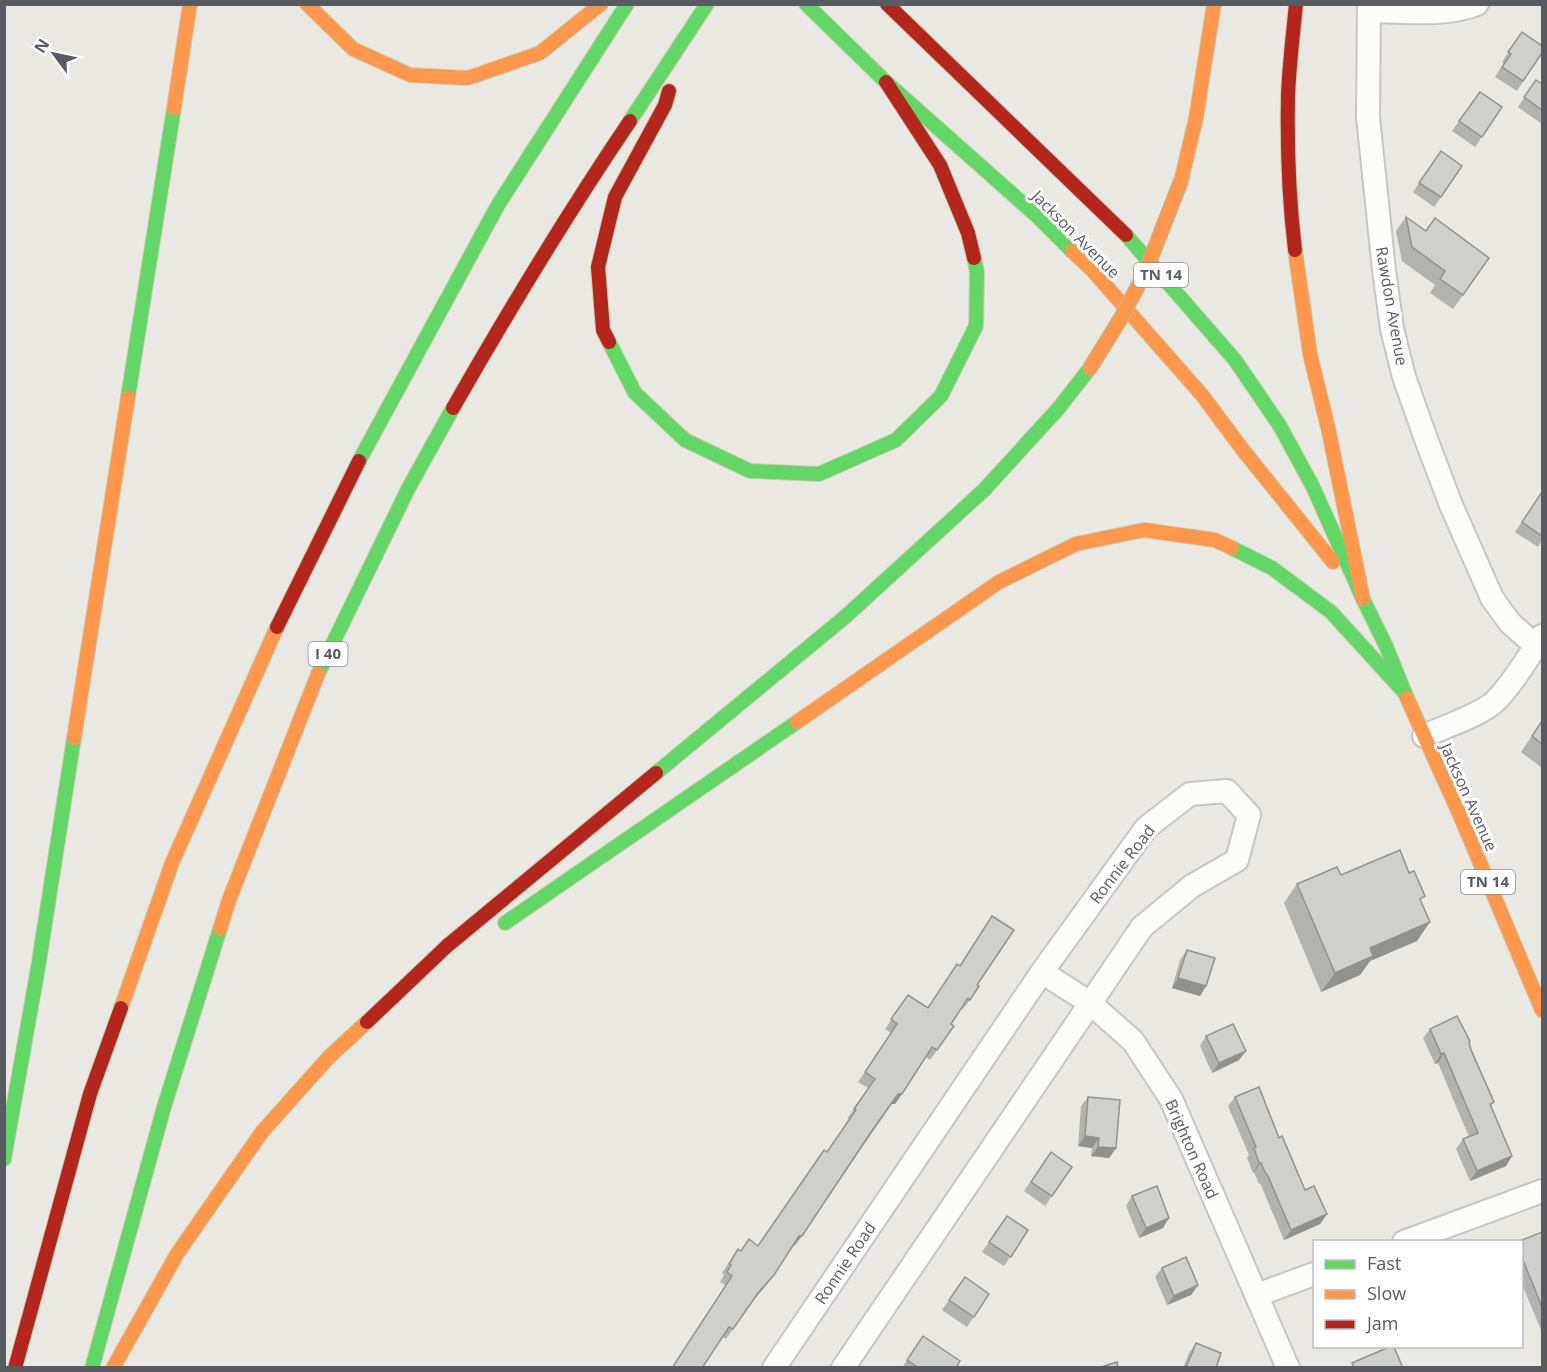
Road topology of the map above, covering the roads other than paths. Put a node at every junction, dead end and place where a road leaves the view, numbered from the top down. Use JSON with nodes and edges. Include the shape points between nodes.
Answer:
{"nodes":[{"id":1,"x":190,"y":4,"type":"edge"},
{"id":2,"x":308,"y":4,"type":"edge"},
{"id":3,"x":601,"y":4,"type":"edge"},
{"id":4,"x":627,"y":4,"type":"edge"},
{"id":5,"x":707,"y":4,"type":"edge"},
{"id":6,"x":806,"y":4,"type":"edge"},
{"id":7,"x":887,"y":4,"type":"edge"},
{"id":8,"x":1214,"y":4,"type":"edge"},
{"id":9,"x":1296,"y":4,"type":"edge"},
{"id":10,"x":1477,"y":4,"type":"edge"},
{"id":11,"x":1369,"y":8,"type":"edge"},
{"id":12,"x":682,"y":42,"type":"junction"},
{"id":13,"x":886,"y":82,"type":"junction"},
{"id":14,"x":1363,"y":599,"type":"junction"},
{"id":15,"x":1539,"y":641,"type":"edge"},
{"id":16,"x":1405,"y":693,"type":"junction"},
{"id":17,"x":1424,"y":736,"type":"junction"},
{"id":18,"x":499,"y":927,"type":"dead end"},
{"id":19,"x":450,"y":962,"type":"dead end"},
{"id":20,"x":1042,"y":972,"type":"junction"},
{"id":21,"x":1090,"y":1003,"type":"junction"},
{"id":22,"x":1542,"y":1010,"type":"edge"},
{"id":23,"x":329,"y":1056,"type":"junction"},
{"id":24,"x":4,"y":1159,"type":"edge"},
{"id":25,"x":1542,"y":1191,"type":"edge"},
{"id":26,"x":1409,"y":1240,"type":"edge"},
{"id":27,"x":1313,"y":1274,"type":"edge"},
{"id":28,"x":1257,"y":1295,"type":"junction"},
{"id":29,"x":15,"y":1368,"type":"edge"},
{"id":30,"x":93,"y":1368,"type":"edge"},
{"id":31,"x":113,"y":1368,"type":"edge"},
{"id":32,"x":774,"y":1368,"type":"edge"},
{"id":33,"x":843,"y":1368,"type":"edge"},
{"id":34,"x":1288,"y":1368,"type":"edge"}],
"edges":[{"from":1,"to":24,"type":"main road","via":[[40,956]]},
{"from":2,"to":3,"type":"main road","via":[[353,49],[372,58],[410,75],[468,78],[540,53]]},
{"from":4,"to":29,"type":"main road","via":[[498,205],[359,461],[276,628],[172,863],[90,1094]]},
{"from":5,"to":12,"type":"main road","number":"I 40"},
{"from":6,"to":13,"type":"main road","name":"Jackson Avenue","number":"TN 14"},
{"from":7,"to":14,"type":"main road","name":"Jackson Avenue","number":"TN 14","via":[[1126,235],[1236,360],[1280,426]]},
{"from":8,"to":23,"type":"main road","bridge":true,"via":[[1196,118],[1181,181],[1145,273],[1121,318],[1058,409],[984,490],[845,617],[447,946]]},
{"from":9,"to":14,"type":"main road","via":[[1288,96],[1292,224],[1310,354]]},
{"from":10,"to":11,"type":"street","via":[[1449,12]]},
{"from":11,"to":15,"type":"street","name":"Rawdon Avenue","via":[[1368,117],[1392,329],[1404,377],[1451,505],[1492,598],[1510,623]]},
{"from":12,"to":13,"type":"main road","via":[[665,105],[615,197],[598,267],[603,330],[635,393],[684,440],[750,471],[819,474],[896,440],[941,396],[976,326],[977,272],[968,233],[940,165]]},
{"from":12,"to":30,"type":"main road","number":"I 40","via":[[502,322],[408,489],[316,678],[229,900],[164,1107]]},
{"from":13,"to":14,"type":"main road","name":"Jackson Avenue","number":"TN 14","via":[[1022,202],[1093,271],[1202,395]]},
{"from":14,"to":16,"type":"main road","name":"Jackson Avenue","number":"TN 14"},
{"from":15,"to":17,"type":"street","via":[[1492,703]]},
{"from":16,"to":17,"type":"main road","name":"Jackson Avenue","number":"TN 14"},
{"from":16,"to":18,"type":"main road","via":[[1331,612],[1272,568],[1215,540],[1144,530],[1076,544],[999,582]]},
{"from":17,"to":22,"type":"main road","name":"Jackson Avenue","number":"TN 14"},
{"from":19,"to":23,"type":"main road"},
{"from":20,"to":21,"type":"street","name":"Brighton Road"},
{"from":20,"to":21,"type":"street","name":"Ronnie Road","via":[[1146,828],[1190,794],[1227,791],[1249,815],[1237,860],[1192,886],[1142,927]]},
{"from":20,"to":32,"type":"street","name":"Ronnie Road"},
{"from":21,"to":28,"type":"street","name":"Brighton Road","via":[[1134,1041],[1170,1099]]},
{"from":21,"to":33,"type":"street","name":"Ronnie Road"},
{"from":23,"to":31,"type":"main road","via":[[262,1132],[177,1254]]},
{"from":25,"to":26,"type":"street"},
{"from":27,"to":28,"type":"street"},
{"from":28,"to":34,"type":"street","name":"Brighton Road"}]}
